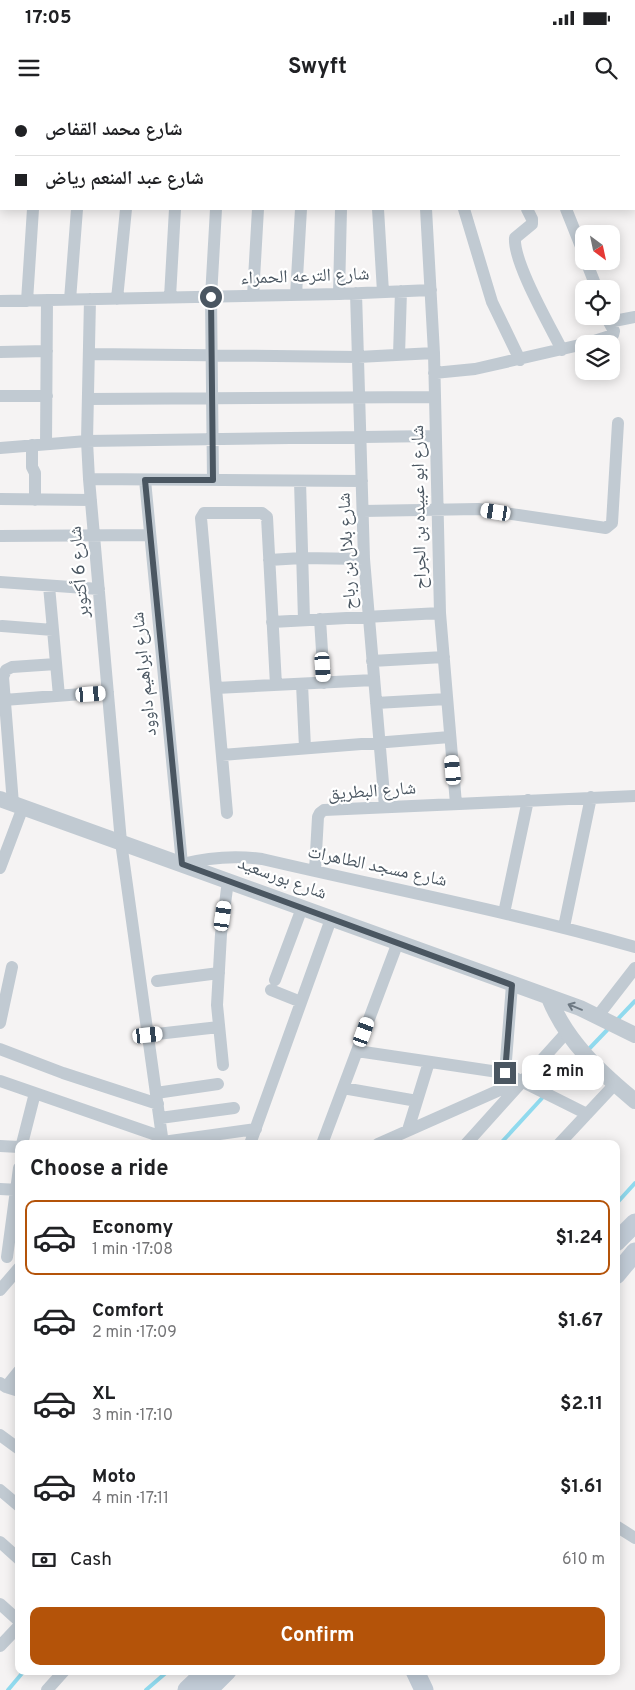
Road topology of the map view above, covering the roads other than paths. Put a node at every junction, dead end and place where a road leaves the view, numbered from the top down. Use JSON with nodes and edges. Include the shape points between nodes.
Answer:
{"nodes":[{"id":1,"x":32,"y":210,"type":"edge"},
{"id":2,"x":77,"y":210,"type":"edge"},
{"id":3,"x":126,"y":210,"type":"edge"},
{"id":4,"x":175,"y":210,"type":"edge"},
{"id":5,"x":216,"y":210,"type":"edge"},
{"id":6,"x":258,"y":210,"type":"edge"},
{"id":7,"x":301,"y":210,"type":"edge"},
{"id":8,"x":341,"y":210,"type":"edge"},
{"id":9,"x":378,"y":210,"type":"edge"},
{"id":10,"x":426,"y":210,"type":"edge"},
{"id":11,"x":464,"y":210,"type":"edge"},
{"id":12,"x":528,"y":210,"type":"edge"},
{"id":13,"x":566,"y":210,"type":"edge"},
{"id":14,"x":575,"y":232,"type":"edge"},
{"id":15,"x":430,"y":290,"type":"junction"},
{"id":16,"x":401,"y":291,"type":"junction"},
{"id":17,"x":383,"y":292,"type":"junction"},
{"id":18,"x":356,"y":293,"type":"junction"},
{"id":19,"x":339,"y":294,"type":"junction"},
{"id":20,"x":296,"y":295,"type":"junction"},
{"id":21,"x":253,"y":296,"type":"junction"},
{"id":22,"x":170,"y":297,"type":"junction"},
{"id":23,"x":211,"y":297,"type":"junction"},
{"id":24,"x":117,"y":298,"type":"junction"},
{"id":25,"x":90,"y":299,"type":"junction"},
{"id":26,"x":47,"y":300,"type":"junction"},
{"id":27,"x":70,"y":300,"type":"junction"},
{"id":28,"x":0,"y":301,"type":"edge"},
{"id":29,"x":27,"y":301,"type":"junction"},
{"id":30,"x":635,"y":317,"type":"edge"},
{"id":31,"x":620,"y":318,"type":"edge"},
{"id":32,"x":575,"y":346,"type":"edge"},
{"id":33,"x":562,"y":350,"type":"junction"},
{"id":34,"x":47,"y":351,"type":"junction"},
{"id":35,"x":0,"y":352,"type":"edge"},
{"id":36,"x":434,"y":353,"type":"junction"},
{"id":37,"x":89,"y":354,"type":"junction"},
{"id":38,"x":399,"y":355,"type":"junction"},
{"id":39,"x":212,"y":356,"type":"junction"},
{"id":40,"x":358,"y":357,"type":"junction"},
{"id":41,"x":520,"y":360,"type":"junction"},
{"id":42,"x":434,"y":373,"type":"junction"},
{"id":43,"x":0,"y":396,"type":"edge"},
{"id":44,"x":47,"y":396,"type":"junction"},
{"id":45,"x":359,"y":397,"type":"junction"},
{"id":46,"x":435,"y":397,"type":"junction"},
{"id":47,"x":213,"y":398,"type":"junction"},
{"id":48,"x":88,"y":399,"type":"junction"},
{"id":49,"x":618,"y":423,"type":"dead end"},
{"id":50,"x":435,"y":436,"type":"junction"},
{"id":51,"x":360,"y":438,"type":"junction"},
{"id":52,"x":212,"y":439,"type":"junction"},
{"id":53,"x":87,"y":441,"type":"junction"},
{"id":54,"x":46,"y":444,"type":"junction"},
{"id":55,"x":32,"y":445,"type":"junction"},
{"id":56,"x":0,"y":448,"type":"edge"},
{"id":57,"x":89,"y":479,"type":"junction"},
{"id":58,"x":145,"y":480,"type":"junction"},
{"id":59,"x":213,"y":480,"type":"junction"},
{"id":60,"x":300,"y":481,"type":"junction"},
{"id":61,"x":362,"y":481,"type":"junction"},
{"id":62,"x":0,"y":500,"type":"edge"},
{"id":63,"x":35,"y":500,"type":"junction"},
{"id":64,"x":91,"y":500,"type":"junction"},
{"id":65,"x":437,"y":508,"type":"junction"},
{"id":66,"x":363,"y":510,"type":"junction"},
{"id":67,"x":149,"y":535,"type":"junction"},
{"id":68,"x":0,"y":536,"type":"edge"},
{"id":69,"x":94,"y":536,"type":"junction"},
{"id":70,"x":302,"y":558,"type":"junction"},
{"id":71,"x":364,"y":559,"type":"junction"},
{"id":72,"x":269,"y":560,"type":"junction"},
{"id":73,"x":0,"y":582,"type":"edge"},
{"id":74,"x":49,"y":586,"type":"junction"},
{"id":75,"x":99,"y":589,"type":"junction"},
{"id":76,"x":440,"y":613,"type":"junction"},
{"id":77,"x":368,"y":617,"type":"junction"},
{"id":78,"x":320,"y":619,"type":"junction"},
{"id":79,"x":304,"y":620,"type":"junction"},
{"id":80,"x":272,"y":622,"type":"junction"},
{"id":81,"x":2,"y":626,"type":"dead end"},
{"id":82,"x":53,"y":630,"type":"junction"},
{"id":83,"x":444,"y":657,"type":"junction"},
{"id":84,"x":372,"y":661,"type":"junction"},
{"id":85,"x":56,"y":664,"type":"junction"},
{"id":86,"x":374,"y":680,"type":"junction"},
{"id":87,"x":324,"y":683,"type":"junction"},
{"id":88,"x":302,"y":684,"type":"junction"},
{"id":89,"x":276,"y":686,"type":"junction"},
{"id":90,"x":216,"y":688,"type":"junction"},
{"id":91,"x":108,"y":692,"type":"junction"},
{"id":92,"x":59,"y":696,"type":"junction"},
{"id":93,"x":447,"y":699,"type":"junction"},
{"id":94,"x":4,"y":700,"type":"junction"},
{"id":95,"x":376,"y":704,"type":"junction"},
{"id":96,"x":450,"y":737,"type":"junction"},
{"id":97,"x":380,"y":743,"type":"junction"},
{"id":98,"x":305,"y":748,"type":"junction"},
{"id":99,"x":222,"y":755,"type":"junction"},
{"id":100,"x":635,"y":796,"type":"edge"},
{"id":101,"x":591,"y":797,"type":"junction"},
{"id":102,"x":528,"y":800,"type":"junction"},
{"id":103,"x":12,"y":804,"type":"edge"},
{"id":104,"x":456,"y":804,"type":"junction"},
{"id":105,"x":386,"y":807,"type":"junction"},
{"id":106,"x":226,"y":813,"type":"dead end"},
{"id":107,"x":121,"y":842,"type":"junction"},
{"id":108,"x":4,"y":847,"type":"edge"},
{"id":109,"x":182,"y":864,"type":"junction"},
{"id":110,"x":0,"y":868,"type":"edge"},
{"id":111,"x":315,"y":871,"type":"junction"},
{"id":112,"x":228,"y":881,"type":"junction"},
{"id":113,"x":302,"y":908,"type":"junction"},
{"id":114,"x":504,"y":912,"type":"junction"},
{"id":115,"x":331,"y":919,"type":"junction"},
{"id":116,"x":564,"y":927,"type":"junction"},
{"id":117,"x":398,"y":942,"type":"junction"},
{"id":118,"x":635,"y":947,"type":"edge"},
{"id":119,"x":12,"y":967,"type":"dead end"},
{"id":120,"x":635,"y":968,"type":"edge"},
{"id":121,"x":219,"y":973,"type":"junction"},
{"id":122,"x":157,"y":981,"type":"dead end"},
{"id":123,"x":512,"y":985,"type":"junction"},
{"id":124,"x":549,"y":998,"type":"junction"},
{"id":125,"x":302,"y":1002,"type":"junction"},
{"id":126,"x":598,"y":1018,"type":"junction"},
{"id":127,"x":0,"y":1023,"type":"edge"},
{"id":128,"x":218,"y":1027,"type":"junction"},
{"id":129,"x":566,"y":1033,"type":"junction"},
{"id":130,"x":148,"y":1035,"type":"junction"},
{"id":131,"x":635,"y":1035,"type":"edge"},
{"id":132,"x":0,"y":1049,"type":"edge"},
{"id":133,"x":357,"y":1050,"type":"junction"},
{"id":134,"x":429,"y":1062,"type":"junction"},
{"id":135,"x":223,"y":1065,"type":"dead end"},
{"id":136,"x":0,"y":1081,"type":"edge"},
{"id":137,"x":517,"y":1082,"type":"junction"},
{"id":138,"x":218,"y":1084,"type":"dead end"},
{"id":139,"x":615,"y":1084,"type":"junction"},
{"id":140,"x":343,"y":1088,"type":"junction"},
{"id":141,"x":35,"y":1093,"type":"junction"},
{"id":142,"x":157,"y":1098,"type":"junction"},
{"id":143,"x":417,"y":1101,"type":"junction"},
{"id":144,"x":635,"y":1101,"type":"edge"},
{"id":145,"x":234,"y":1108,"type":"dead end"},
{"id":146,"x":587,"y":1114,"type":"junction"},
{"id":147,"x":160,"y":1118,"type":"junction"},
{"id":148,"x":256,"y":1129,"type":"junction"},
{"id":149,"x":408,"y":1130,"type":"junction"},
{"id":150,"x":23,"y":1140,"type":"edge"},
{"id":151,"x":160,"y":1140,"type":"edge"},
{"id":152,"x":163,"y":1140,"type":"edge"},
{"id":153,"x":171,"y":1140,"type":"edge"},
{"id":154,"x":252,"y":1140,"type":"edge"},
{"id":155,"x":324,"y":1140,"type":"edge"},
{"id":156,"x":387,"y":1140,"type":"edge"},
{"id":157,"x":469,"y":1140,"type":"edge"},
{"id":158,"x":563,"y":1140,"type":"edge"},
{"id":159,"x":0,"y":1146,"type":"edge"},
{"id":160,"x":15,"y":1147,"type":"edge"},
{"id":161,"x":0,"y":1189,"type":"edge"},
{"id":162,"x":15,"y":1190,"type":"edge"},
{"id":163,"x":15,"y":1207,"type":"edge"},
{"id":164,"x":635,"y":1223,"type":"edge"},
{"id":165,"x":620,"y":1238,"type":"edge"},
{"id":166,"x":635,"y":1252,"type":"edge"},
{"id":167,"x":9,"y":1258,"type":"edge"},
{"id":168,"x":620,"y":1270,"type":"edge"},
{"id":169,"x":15,"y":1273,"type":"edge"},
{"id":170,"x":0,"y":1290,"type":"edge"},
{"id":171,"x":15,"y":1374,"type":"edge"},
{"id":172,"x":3,"y":1385,"type":"edge"},
{"id":173,"x":15,"y":1390,"type":"edge"},
{"id":174,"x":0,"y":1435,"type":"edge"},
{"id":175,"x":15,"y":1446,"type":"edge"},
{"id":176,"x":0,"y":1490,"type":"edge"},
{"id":177,"x":15,"y":1503,"type":"edge"},
{"id":178,"x":620,"y":1529,"type":"edge"},
{"id":179,"x":635,"y":1538,"type":"edge"},
{"id":180,"x":0,"y":1542,"type":"edge"},
{"id":181,"x":15,"y":1555,"type":"edge"},
{"id":182,"x":0,"y":1604,"type":"edge"},
{"id":183,"x":15,"y":1617,"type":"edge"},
{"id":184,"x":15,"y":1630,"type":"edge"},
{"id":185,"x":0,"y":1646,"type":"edge"},
{"id":186,"x":60,"y":1675,"type":"edge"},
{"id":187,"x":203,"y":1675,"type":"edge"},
{"id":188,"x":223,"y":1675,"type":"edge"},
{"id":189,"x":417,"y":1675,"type":"edge"},
{"id":190,"x":47,"y":1690,"type":"edge"},
{"id":191,"x":187,"y":1690,"type":"edge"},
{"id":192,"x":208,"y":1690,"type":"edge"},
{"id":193,"x":424,"y":1690,"type":"edge"}],
"edges":[{"from":1,"to":29,"type":"street"},
{"from":2,"to":27,"type":"street"},
{"from":3,"to":24,"type":"street"},
{"from":4,"to":22,"type":"street"},
{"from":5,"to":23,"type":"street"},
{"from":6,"to":21,"type":"street"},
{"from":7,"to":20,"type":"street"},
{"from":8,"to":19,"type":"street"},
{"from":9,"to":17,"type":"street"},
{"from":10,"to":15,"type":"street","name":"شارع ابو عبيده بن الجراح"},
{"from":11,"to":41,"type":"street","via":[[492,302]]},
{"from":12,"to":33,"type":"street","via":[[532,224],[515,238],[514,246]]},
{"from":13,"to":14,"type":"street"},
{"from":15,"to":16,"type":"street","name":"شارع الترعه الحمراء"},
{"from":15,"to":36,"type":"street","name":"شارع ابو عبيده بن الجراح"},
{"from":16,"to":17,"type":"street","name":"شارع الترعه الحمراء"},
{"from":16,"to":38,"type":"street"},
{"from":17,"to":18,"type":"street","name":"شارع الترعه الحمراء"},
{"from":18,"to":19,"type":"street","name":"شارع الترعه الحمراء"},
{"from":18,"to":40,"type":"street","name":"شارع بلال بن رباح"},
{"from":19,"to":20,"type":"street","name":"شارع الترعه الحمراء"},
{"from":20,"to":21,"type":"street","name":"شارع الترعه الحمراء"},
{"from":21,"to":23,"type":"street","name":"شارع الترعه الحمراء"},
{"from":22,"to":23,"type":"street","name":"شارع الترعه الحمراء"},
{"from":22,"to":24,"type":"street","name":"شارع الترعه الحمراء"},
{"from":23,"to":39,"type":"street"},
{"from":24,"to":25,"type":"street","name":"شارع الترعه الحمراء"},
{"from":25,"to":27,"type":"street","name":"شارع الترعه الحمراء"},
{"from":25,"to":37,"type":"street","name":"شارع 6 أكتوبر"},
{"from":26,"to":27,"type":"street","name":"شارع الترعه الحمراء"},
{"from":26,"to":29,"type":"street","name":"شارع الترعه الحمراء"},
{"from":26,"to":34,"type":"street"},
{"from":28,"to":29,"type":"street","name":"شارع الترعه الحمراء"},
{"from":30,"to":31,"type":"street"},
{"from":32,"to":33,"type":"street"},
{"from":33,"to":41,"type":"street"},
{"from":34,"to":35,"type":"street"},
{"from":34,"to":44,"type":"street"},
{"from":36,"to":38,"type":"street"},
{"from":36,"to":42,"type":"street","name":"شارع ابو عبيده بن الجراح"},
{"from":37,"to":39,"type":"street"},
{"from":37,"to":48,"type":"street","name":"شارع 6 أكتوبر"},
{"from":38,"to":40,"type":"street"},
{"from":39,"to":40,"type":"street"},
{"from":39,"to":47,"type":"street"},
{"from":40,"to":45,"type":"street","name":"شارع بلال بن رباح"},
{"from":41,"to":42,"type":"street","via":[[475,370]]},
{"from":42,"to":46,"type":"street","name":"شارع ابو عبيده بن الجراح"},
{"from":43,"to":44,"type":"street"},
{"from":44,"to":54,"type":"street"},
{"from":45,"to":46,"type":"street"},
{"from":45,"to":47,"type":"street"},
{"from":45,"to":51,"type":"street","name":"شارع بلال بن رباح"},
{"from":46,"to":50,"type":"street","name":"شارع ابو عبيده بن الجراح"},
{"from":47,"to":48,"type":"street"},
{"from":47,"to":52,"type":"street"},
{"from":48,"to":53,"type":"street","name":"شارع 6 أكتوبر"},
{"from":49,"to":65,"type":"street","via":[[612,523],[609,527],[478,509]]},
{"from":50,"to":51,"type":"street"},
{"from":50,"to":65,"type":"street","name":"شارع ابو عبيده بن الجراح"},
{"from":51,"to":52,"type":"street"},
{"from":51,"to":61,"type":"street","name":"شارع بلال بن رباح"},
{"from":52,"to":53,"type":"street"},
{"from":52,"to":59,"type":"street"},
{"from":53,"to":54,"type":"street"},
{"from":53,"to":57,"type":"street","name":"شارع 6 أكتوبر"},
{"from":54,"to":55,"type":"street"},
{"from":55,"to":56,"type":"street"},
{"from":55,"to":63,"type":"street"},
{"from":57,"to":58,"type":"street"},
{"from":57,"to":64,"type":"street","name":"شارع 6 أكتوبر"},
{"from":58,"to":59,"type":"street"},
{"from":58,"to":67,"type":"street","name":"شارع ابراهيم داوود"},
{"from":59,"to":60,"type":"street"},
{"from":60,"to":61,"type":"street"},
{"from":60,"to":70,"type":"street"},
{"from":61,"to":66,"type":"street","name":"شارع بلال بن رباح"},
{"from":62,"to":63,"type":"street"},
{"from":63,"to":64,"type":"street"},
{"from":64,"to":69,"type":"street","name":"شارع 6 أكتوبر"},
{"from":65,"to":66,"type":"street"},
{"from":65,"to":76,"type":"street","name":"شارع ابو عبيده بن الجراح"},
{"from":66,"to":71,"type":"street","name":"شارع بلال بن رباح"},
{"from":67,"to":69,"type":"street"},
{"from":67,"to":109,"type":"street","name":"شارع ابراهيم داوود"},
{"from":68,"to":69,"type":"street"},
{"from":69,"to":75,"type":"street","name":"شارع 6 أكتوبر"},
{"from":70,"to":71,"type":"street"},
{"from":70,"to":72,"type":"street"},
{"from":70,"to":79,"type":"street"},
{"from":71,"to":77,"type":"street","name":"شارع بلال بن رباح"},
{"from":72,"to":80,"type":"street"},
{"from":72,"to":90,"type":"street","via":[[265,514],[206,513],[201,516]]},
{"from":73,"to":74,"type":"street"},
{"from":74,"to":75,"type":"street"},
{"from":74,"to":82,"type":"street"},
{"from":75,"to":91,"type":"street","name":"شارع 6 أكتوبر"},
{"from":76,"to":77,"type":"street"},
{"from":76,"to":83,"type":"street","name":"شارع ابو عبيده بن الجراح"},
{"from":77,"to":78,"type":"street"},
{"from":77,"to":84,"type":"street","name":"شارع بلال بن رباح"},
{"from":78,"to":79,"type":"street"},
{"from":78,"to":87,"type":"street"},
{"from":79,"to":80,"type":"street"},
{"from":80,"to":89,"type":"street"},
{"from":81,"to":82,"type":"street"},
{"from":82,"to":85,"type":"street"},
{"from":83,"to":84,"type":"street"},
{"from":83,"to":93,"type":"street","name":"شارع ابو عبيده بن الجراح"},
{"from":84,"to":86,"type":"street","name":"شارع بلال بن رباح"},
{"from":85,"to":92,"type":"street"},
{"from":85,"to":94,"type":"street","via":[[9,668],[3,677]]},
{"from":86,"to":87,"type":"street"},
{"from":86,"to":95,"type":"street","name":"شارع بلال بن رباح"},
{"from":87,"to":88,"type":"street"},
{"from":88,"to":89,"type":"street"},
{"from":88,"to":98,"type":"street"},
{"from":89,"to":90,"type":"street"},
{"from":90,"to":99,"type":"street"},
{"from":91,"to":92,"type":"street"},
{"from":91,"to":107,"type":"street","name":"شارع 6 أكتوبر"},
{"from":92,"to":94,"type":"street"},
{"from":93,"to":95,"type":"street"},
{"from":93,"to":96,"type":"street","name":"شارع ابو عبيده بن الجراح"},
{"from":94,"to":103,"type":"street"},
{"from":95,"to":97,"type":"street","name":"شارع بلال بن رباح"},
{"from":96,"to":97,"type":"street"},
{"from":96,"to":104,"type":"street","name":"شارع ابو عبيده بن الجراح"},
{"from":97,"to":98,"type":"street"},
{"from":97,"to":105,"type":"street","name":"شارع بلال بن رباح"},
{"from":98,"to":99,"type":"street"},
{"from":99,"to":106,"type":"street"},
{"from":100,"to":101,"type":"street","name":"شارع البطريق"},
{"from":101,"to":102,"type":"street","name":"شارع البطريق"},
{"from":101,"to":116,"type":"street"},
{"from":102,"to":104,"type":"street","name":"شارع البطريق"},
{"from":102,"to":114,"type":"street"},
{"from":103,"to":107,"type":"street","name":"شارع بورسعيد"},
{"from":103,"to":108,"type":"street"},
{"from":104,"to":105,"type":"street","name":"شارع البطريق"},
{"from":105,"to":111,"type":"street","name":"شارع البطريق","via":[[324,810],[320,813]]},
{"from":107,"to":109,"type":"street","name":"شارع بورسعيد"},
{"from":107,"to":130,"type":"street","name":"شارع 6 أكتوبر"},
{"from":108,"to":110,"type":"street"},
{"from":109,"to":111,"type":"street","name":"شارع مسجد الطاهرات","via":[[221,856],[242,856]]},
{"from":109,"to":112,"type":"street","name":"شارع بورسعيد"},
{"from":111,"to":114,"type":"street","name":"شارع مسجد الطاهرات"},
{"from":112,"to":113,"type":"street","name":"شارع بورسعيد"},
{"from":112,"to":121,"type":"street","via":[[220,934]]},
{"from":113,"to":115,"type":"street","name":"شارع بورسعيد"},
{"from":113,"to":125,"type":"street","via":[[273,985]]},
{"from":114,"to":116,"type":"street","name":"شارع مسجد الطاهرات"},
{"from":115,"to":117,"type":"street","name":"شارع بورسعيد"},
{"from":115,"to":125,"type":"street"},
{"from":116,"to":118,"type":"street","name":"شارع مسجد الطاهرات"},
{"from":117,"to":123,"type":"street","name":"شارع بورسعيد"},
{"from":117,"to":133,"type":"street"},
{"from":119,"to":127,"type":"street"},
{"from":120,"to":126,"type":"street"},
{"from":121,"to":122,"type":"street"},
{"from":121,"to":128,"type":"street"},
{"from":123,"to":124,"type":"street","name":"شارع بورسعيد"},
{"from":123,"to":137,"type":"street"},
{"from":126,"to":124,"type":"street","name":"شارع بورسعيد","one_way":true},
{"from":124,"to":129,"type":"street"},
{"from":125,"to":148,"type":"street"},
{"from":126,"to":131,"type":"street","name":"شارع بورسعيد"},
{"from":128,"to":130,"type":"street"},
{"from":128,"to":135,"type":"street"},
{"from":129,"to":137,"type":"street"},
{"from":129,"to":139,"type":"street"},
{"from":130,"to":142,"type":"street","name":"شارع 6 أكتوبر"},
{"from":132,"to":142,"type":"street","via":[[63,1073]]},
{"from":133,"to":134,"type":"street"},
{"from":133,"to":140,"type":"street"},
{"from":134,"to":137,"type":"street"},
{"from":134,"to":143,"type":"street"},
{"from":136,"to":141,"type":"street"},
{"from":137,"to":146,"type":"street"},
{"from":137,"to":149,"type":"street"},
{"from":137,"to":157,"type":"street"},
{"from":138,"to":142,"type":"street"},
{"from":139,"to":144,"type":"street"},
{"from":139,"to":146,"type":"street"},
{"from":140,"to":143,"type":"street"},
{"from":140,"to":155,"type":"street"},
{"from":141,"to":150,"type":"street"},
{"from":141,"to":151,"type":"street"},
{"from":142,"to":147,"type":"street","name":"شارع 6 أكتوبر"},
{"from":143,"to":149,"type":"street"},
{"from":145,"to":147,"type":"street"},
{"from":146,"to":158,"type":"street"},
{"from":147,"to":152,"type":"street","name":"شارع 6 أكتوبر"},
{"from":148,"to":153,"type":"street"},
{"from":148,"to":154,"type":"street"},
{"from":149,"to":156,"type":"street"},
{"from":159,"to":160,"type":"street"},
{"from":161,"to":162,"type":"street"},
{"from":163,"to":167,"type":"street"},
{"from":164,"to":165,"type":"main road"},
{"from":166,"to":168,"type":"main road"},
{"from":169,"to":170,"type":"street"},
{"from":171,"to":172,"type":"street"},
{"from":172,"to":173,"type":"street"},
{"from":174,"to":175,"type":"street"},
{"from":176,"to":177,"type":"street"},
{"from":178,"to":179,"type":"street"},
{"from":180,"to":181,"type":"street"},
{"from":182,"to":183,"type":"street"},
{"from":184,"to":185,"type":"street"},
{"from":186,"to":190,"type":"street"},
{"from":187,"to":191,"type":"main road"},
{"from":188,"to":192,"type":"main road"},
{"from":189,"to":193,"type":"main road"}]}
